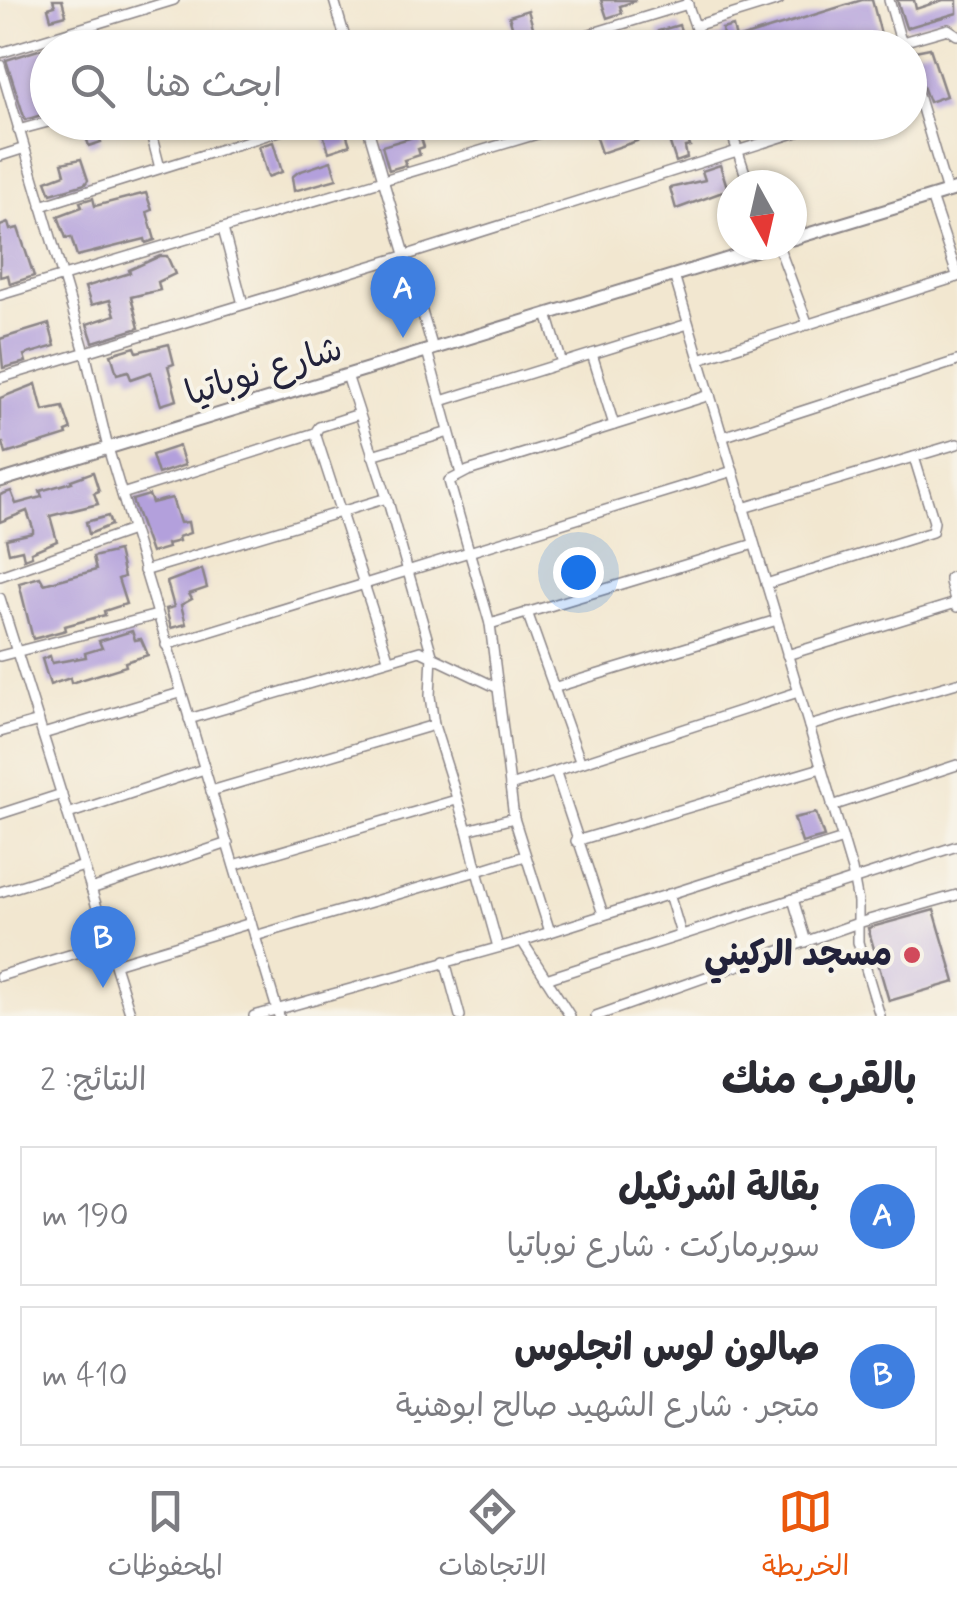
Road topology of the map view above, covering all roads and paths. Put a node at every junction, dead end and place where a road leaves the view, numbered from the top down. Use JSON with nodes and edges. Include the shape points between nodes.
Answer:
{"nodes":[{"id":1,"x":174,"y":0,"type":"edge"},
{"id":2,"x":334,"y":0,"type":"edge"},
{"id":3,"x":778,"y":0,"type":"edge"},
{"id":4,"x":889,"y":0,"type":"edge"},
{"id":5,"x":687,"y":2,"type":"edge"},
{"id":6,"x":742,"y":5,"type":"edge"},
{"id":7,"x":696,"y":26,"type":"junction"},
{"id":8,"x":76,"y":30,"type":"edge"},
{"id":9,"x":343,"y":30,"type":"edge"},
{"id":10,"x":600,"y":30,"type":"edge"},
{"id":11,"x":697,"y":30,"type":"edge"},
{"id":12,"x":898,"y":30,"type":"edge"},
{"id":13,"x":927,"y":35,"type":"edge"},
{"id":14,"x":957,"y":36,"type":"edge"},
{"id":15,"x":30,"y":44,"type":"edge"},
{"id":16,"x":0,"y":53,"type":"edge"},
{"id":17,"x":0,"y":65,"type":"edge"},
{"id":18,"x":30,"y":127,"type":"edge"},
{"id":19,"x":927,"y":128,"type":"edge"},
{"id":20,"x":18,"y":130,"type":"junction"},
{"id":21,"x":153,"y":140,"type":"edge"},
{"id":22,"x":250,"y":140,"type":"edge"},
{"id":23,"x":371,"y":140,"type":"edge"},
{"id":24,"x":519,"y":140,"type":"edge"},
{"id":25,"x":734,"y":140,"type":"edge"},
{"id":26,"x":772,"y":140,"type":"edge"},
{"id":27,"x":22,"y":149,"type":"junction"},
{"id":28,"x":738,"y":151,"type":"junction"},
{"id":29,"x":0,"y":156,"type":"edge"},
{"id":30,"x":160,"y":168,"type":"junction"},
{"id":31,"x":744,"y":170,"type":"edge"},
{"id":32,"x":382,"y":182,"type":"junction"},
{"id":33,"x":952,"y":190,"type":"edge"},
{"id":34,"x":932,"y":197,"type":"junction"},
{"id":35,"x":41,"y":206,"type":"junction"},
{"id":36,"x":222,"y":229,"type":"junction"},
{"id":37,"x":807,"y":234,"type":"edge"},
{"id":38,"x":404,"y":256,"type":"junction"},
{"id":39,"x":725,"y":260,"type":"edge"},
{"id":40,"x":779,"y":260,"type":"edge"},
{"id":41,"x":62,"y":276,"type":"junction"},
{"id":42,"x":674,"y":276,"type":"junction"},
{"id":43,"x":957,"y":276,"type":"edge"},
{"id":44,"x":0,"y":296,"type":"edge"},
{"id":45,"x":243,"y":304,"type":"junction"},
{"id":46,"x":547,"y":314,"type":"junction"},
{"id":47,"x":688,"y":324,"type":"junction"},
{"id":48,"x":808,"y":325,"type":"junction"},
{"id":49,"x":430,"y":350,"type":"junction"},
{"id":50,"x":85,"y":352,"type":"junction"},
{"id":51,"x":592,"y":354,"type":"junction"},
{"id":52,"x":699,"y":359,"type":"junction"},
{"id":53,"x":957,"y":361,"type":"edge"},
{"id":54,"x":562,"y":363,"type":"junction"},
{"id":55,"x":347,"y":375,"type":"junction"},
{"id":56,"x":0,"y":378,"type":"edge"},
{"id":57,"x":710,"y":395,"type":"junction"},
{"id":58,"x":441,"y":401,"type":"junction"},
{"id":59,"x":359,"y":414,"type":"junction"},
{"id":60,"x":614,"y":425,"type":"junction"},
{"id":61,"x":449,"y":432,"type":"junction"},
{"id":62,"x":315,"y":433,"type":"junction"},
{"id":63,"x":722,"y":437,"type":"junction"},
{"id":64,"x":957,"y":444,"type":"edge"},
{"id":65,"x":108,"y":448,"type":"junction"},
{"id":66,"x":372,"y":456,"type":"junction"},
{"id":67,"x":914,"y":456,"type":"junction"},
{"id":68,"x":732,"y":471,"type":"junction"},
{"id":69,"x":461,"y":474,"type":"junction"},
{"id":70,"x":0,"y":481,"type":"edge"},
{"id":71,"x":122,"y":494,"type":"junction"},
{"id":72,"x":387,"y":498,"type":"junction"},
{"id":73,"x":743,"y":508,"type":"junction"},
{"id":74,"x":342,"y":512,"type":"junction"},
{"id":75,"x":132,"y":530,"type":"junction"},
{"id":76,"x":754,"y":544,"type":"junction"},
{"id":77,"x":469,"y":552,"type":"junction"},
{"id":78,"x":409,"y":570,"type":"junction"},
{"id":79,"x":144,"y":571,"type":"junction"},
{"id":80,"x":957,"y":575,"type":"edge"},
{"id":81,"x":0,"y":576,"type":"edge"},
{"id":82,"x":364,"y":583,"type":"junction"},
{"id":83,"x":766,"y":584,"type":"junction"},
{"id":84,"x":0,"y":598,"type":"edge"},
{"id":85,"x":956,"y":605,"type":"edge"},
{"id":86,"x":527,"y":612,"type":"junction"},
{"id":87,"x":156,"y":614,"type":"junction"},
{"id":88,"x":776,"y":620,"type":"junction"},
{"id":89,"x":490,"y":624,"type":"junction"},
{"id":90,"x":166,"y":645,"type":"junction"},
{"id":91,"x":16,"y":652,"type":"junction"},
{"id":92,"x":432,"y":655,"type":"junction"},
{"id":93,"x":0,"y":656,"type":"edge"},
{"id":94,"x":787,"y":656,"type":"junction"},
{"id":95,"x":388,"y":658,"type":"junction"},
{"id":96,"x":957,"y":682,"type":"edge"},
{"id":97,"x":498,"y":688,"type":"junction"},
{"id":98,"x":554,"y":688,"type":"junction"},
{"id":99,"x":798,"y":692,"type":"junction"},
{"id":100,"x":180,"y":693,"type":"junction"},
{"id":101,"x":188,"y":718,"type":"junction"},
{"id":102,"x":38,"y":721,"type":"junction"},
{"id":103,"x":434,"y":725,"type":"junction"},
{"id":104,"x":808,"y":726,"type":"junction"},
{"id":105,"x":0,"y":732,"type":"edge"},
{"id":106,"x":43,"y":734,"type":"junction"},
{"id":107,"x":580,"y":761,"type":"junction"},
{"id":108,"x":957,"y":765,"type":"edge"},
{"id":109,"x":821,"y":768,"type":"junction"},
{"id":110,"x":204,"y":769,"type":"junction"},
{"id":111,"x":556,"y":773,"type":"junction"},
{"id":112,"x":510,"y":786,"type":"junction"},
{"id":113,"x":211,"y":792,"type":"junction"},
{"id":114,"x":62,"y":794,"type":"junction"},
{"id":115,"x":456,"y":800,"type":"junction"},
{"id":116,"x":832,"y":806,"type":"junction"},
{"id":117,"x":0,"y":814,"type":"edge"},
{"id":118,"x":68,"y":814,"type":"junction"},
{"id":119,"x":514,"y":818,"type":"junction"},
{"id":120,"x":468,"y":830,"type":"junction"},
{"id":121,"x":843,"y":840,"type":"junction"},
{"id":122,"x":576,"y":841,"type":"junction"},
{"id":123,"x":228,"y":844,"type":"junction"},
{"id":124,"x":957,"y":846,"type":"edge"},
{"id":125,"x":525,"y":856,"type":"junction"},
{"id":126,"x":234,"y":865,"type":"junction"},
{"id":127,"x":84,"y":866,"type":"junction"},
{"id":128,"x":476,"y":871,"type":"junction"},
{"id":129,"x":854,"y":879,"type":"junction"},
{"id":130,"x":92,"y":890,"type":"junction"},
{"id":131,"x":0,"y":892,"type":"edge"},
{"id":132,"x":669,"y":894,"type":"junction"},
{"id":133,"x":957,"y":895,"type":"edge"},
{"id":134,"x":792,"y":899,"type":"junction"},
{"id":135,"x":603,"y":914,"type":"junction"},
{"id":136,"x":252,"y":923,"type":"junction"},
{"id":137,"x":858,"y":923,"type":"junction"},
{"id":138,"x":550,"y":932,"type":"junction"},
{"id":139,"x":681,"y":934,"type":"junction"},
{"id":140,"x":256,"y":936,"type":"junction"},
{"id":141,"x":522,"y":941,"type":"junction"},
{"id":142,"x":806,"y":942,"type":"junction"},
{"id":143,"x":108,"y":943,"type":"junction"},
{"id":144,"x":498,"y":947,"type":"junction"},
{"id":145,"x":445,"y":961,"type":"junction"},
{"id":146,"x":116,"y":964,"type":"junction"},
{"id":147,"x":0,"y":976,"type":"edge"},
{"id":148,"x":546,"y":979,"type":"junction"},
{"id":149,"x":278,"y":1013,"type":"edge"},
{"id":150,"x":130,"y":1016,"type":"edge"},
{"id":151,"x":254,"y":1016,"type":"edge"},
{"id":152,"x":460,"y":1016,"type":"edge"},
{"id":153,"x":570,"y":1016,"type":"edge"},
{"id":154,"x":596,"y":1016,"type":"edge"},
{"id":155,"x":880,"y":1016,"type":"edge"}],
"edges":[{"from":1,"to":8,"type":"street"},
{"from":2,"to":9,"type":"street"},
{"from":3,"to":6,"type":"street"},
{"from":4,"to":12,"type":"street"},
{"from":5,"to":7,"type":"street"},
{"from":5,"to":10,"type":"street"},
{"from":6,"to":7,"type":"street"},
{"from":7,"to":11,"type":"street"},
{"from":13,"to":14,"type":"street","via":[[948,29]]},
{"from":15,"to":16,"type":"street"},
{"from":17,"to":20,"type":"street"},
{"from":18,"to":20,"type":"street"},
{"from":19,"to":33,"type":"street"},
{"from":20,"to":27,"type":"street"},
{"from":21,"to":30,"type":"street"},
{"from":22,"to":30,"type":"street"},
{"from":23,"to":32,"type":"street"},
{"from":24,"to":32,"type":"street"},
{"from":25,"to":28,"type":"street"},
{"from":26,"to":28,"type":"street"},
{"from":27,"to":29,"type":"street"},
{"from":27,"to":35,"type":"street"},
{"from":28,"to":31,"type":"street"},
{"from":28,"to":38,"type":"street"},
{"from":30,"to":35,"type":"street"},
{"from":32,"to":36,"type":"street"},
{"from":32,"to":38,"type":"street"},
{"from":33,"to":34,"type":"street"},
{"from":34,"to":37,"type":"street"},
{"from":34,"to":43,"type":"street"},
{"from":35,"to":41,"type":"street"},
{"from":36,"to":41,"type":"street"},
{"from":36,"to":45,"type":"street"},
{"from":38,"to":45,"type":"street"},
{"from":38,"to":49,"type":"street"},
{"from":39,"to":42,"type":"street","name":"شارع نوباتيا"},
{"from":40,"to":48,"type":"street"},
{"from":41,"to":44,"type":"street"},
{"from":41,"to":50,"type":"street"},
{"from":42,"to":46,"type":"street","name":"شارع نوباتيا"},
{"from":42,"to":47,"type":"street"},
{"from":43,"to":48,"type":"street"},
{"from":45,"to":50,"type":"street"},
{"from":46,"to":49,"type":"street","name":"شارع نوباتيا"},
{"from":46,"to":54,"type":"street"},
{"from":47,"to":51,"type":"street"},
{"from":47,"to":52,"type":"street"},
{"from":48,"to":52,"type":"street"},
{"from":49,"to":55,"type":"street","name":"شارع نوباتيا"},
{"from":49,"to":58,"type":"street"},
{"from":50,"to":56,"type":"street"},
{"from":50,"to":65,"type":"street"},
{"from":51,"to":54,"type":"street"},
{"from":51,"to":60,"type":"street"},
{"from":52,"to":57,"type":"street"},
{"from":53,"to":63,"type":"street"},
{"from":54,"to":58,"type":"street"},
{"from":55,"to":59,"type":"street"},
{"from":55,"to":65,"type":"street","name":"شارع نوباتيا"},
{"from":57,"to":60,"type":"street"},
{"from":57,"to":63,"type":"street"},
{"from":58,"to":61,"type":"street"},
{"from":59,"to":62,"type":"street"},
{"from":59,"to":66,"type":"street"},
{"from":60,"to":69,"type":"street"},
{"from":61,"to":66,"type":"street"},
{"from":61,"to":69,"type":"street"},
{"from":62,"to":71,"type":"street"},
{"from":62,"to":74,"type":"street"},
{"from":63,"to":68,"type":"street"},
{"from":64,"to":67,"type":"street"},
{"from":65,"to":70,"type":"street","name":"شارع نوباتيا"},
{"from":65,"to":71,"type":"street"},
{"from":66,"to":72,"type":"street"},
{"from":67,"to":73,"type":"street"},
{"from":67,"to":83,"type":"street","via":[[932,532]]},
{"from":68,"to":73,"type":"street"},
{"from":68,"to":77,"type":"street"},
{"from":69,"to":77,"type":"street","via":[[448,484]]},
{"from":71,"to":75,"type":"street"},
{"from":72,"to":74,"type":"street"},
{"from":72,"to":78,"type":"street"},
{"from":73,"to":76,"type":"street"},
{"from":74,"to":79,"type":"street"},
{"from":74,"to":82,"type":"street"},
{"from":75,"to":79,"type":"street"},
{"from":75,"to":81,"type":"street"},
{"from":76,"to":83,"type":"street"},
{"from":76,"to":86,"type":"street"},
{"from":77,"to":78,"type":"street"},
{"from":77,"to":89,"type":"street"},
{"from":78,"to":82,"type":"street"},
{"from":78,"to":92,"type":"street"},
{"from":79,"to":87,"type":"street"},
{"from":80,"to":85,"type":"street","via":[[950,578]]},
{"from":82,"to":90,"type":"street"},
{"from":82,"to":95,"type":"street"},
{"from":83,"to":88,"type":"street"},
{"from":84,"to":91,"type":"street"},
{"from":85,"to":94,"type":"street"},
{"from":86,"to":89,"type":"street"},
{"from":86,"to":98,"type":"street"},
{"from":87,"to":90,"type":"street"},
{"from":87,"to":91,"type":"street"},
{"from":88,"to":94,"type":"street"},
{"from":88,"to":98,"type":"street"},
{"from":89,"to":97,"type":"street"},
{"from":90,"to":100,"type":"street"},
{"from":91,"to":93,"type":"street"},
{"from":91,"to":102,"type":"street"},
{"from":92,"to":95,"type":"street"},
{"from":92,"to":97,"type":"street"},
{"from":92,"to":103,"type":"street"},
{"from":94,"to":99,"type":"street"},
{"from":95,"to":101,"type":"street"},
{"from":96,"to":104,"type":"street"},
{"from":97,"to":112,"type":"street"},
{"from":98,"to":107,"type":"street"},
{"from":99,"to":104,"type":"street"},
{"from":99,"to":107,"type":"street"},
{"from":100,"to":101,"type":"street"},
{"from":100,"to":106,"type":"street"},
{"from":101,"to":110,"type":"street"},
{"from":102,"to":105,"type":"street"},
{"from":102,"to":106,"type":"street"},
{"from":103,"to":113,"type":"street"},
{"from":103,"to":115,"type":"street"},
{"from":104,"to":109,"type":"street"},
{"from":106,"to":114,"type":"street"},
{"from":107,"to":111,"type":"street"},
{"from":108,"to":116,"type":"street"},
{"from":109,"to":116,"type":"street"},
{"from":109,"to":122,"type":"street"},
{"from":110,"to":113,"type":"street"},
{"from":110,"to":118,"type":"street"},
{"from":111,"to":112,"type":"street"},
{"from":111,"to":122,"type":"street"},
{"from":112,"to":119,"type":"street"},
{"from":113,"to":123,"type":"street"},
{"from":114,"to":117,"type":"street"},
{"from":114,"to":118,"type":"street"},
{"from":115,"to":120,"type":"street"},
{"from":115,"to":126,"type":"street"},
{"from":116,"to":121,"type":"street"},
{"from":118,"to":127,"type":"street"},
{"from":119,"to":120,"type":"street"},
{"from":119,"to":125,"type":"street"},
{"from":120,"to":128,"type":"street"},
{"from":121,"to":129,"type":"street"},
{"from":121,"to":132,"type":"street"},
{"from":122,"to":135,"type":"street"},
{"from":123,"to":126,"type":"street"},
{"from":123,"to":130,"type":"street"},
{"from":124,"to":129,"type":"street"},
{"from":125,"to":128,"type":"street"},
{"from":125,"to":138,"type":"street"},
{"from":126,"to":136,"type":"street"},
{"from":127,"to":130,"type":"street"},
{"from":127,"to":131,"type":"street"},
{"from":128,"to":140,"type":"street"},
{"from":128,"to":144,"type":"street"},
{"from":129,"to":134,"type":"street"},
{"from":129,"to":137,"type":"street"},
{"from":130,"to":143,"type":"street"},
{"from":132,"to":135,"type":"street"},
{"from":132,"to":139,"type":"street"},
{"from":133,"to":137,"type":"street"},
{"from":134,"to":139,"type":"street"},
{"from":134,"to":142,"type":"street"},
{"from":135,"to":138,"type":"street"},
{"from":136,"to":140,"type":"street"},
{"from":136,"to":146,"type":"street"},
{"from":137,"to":142,"type":"street"},
{"from":137,"to":155,"type":"street"},
{"from":138,"to":141,"type":"street"},
{"from":139,"to":148,"type":"street"},
{"from":140,"to":149,"type":"street"},
{"from":141,"to":144,"type":"street"},
{"from":141,"to":148,"type":"street"},
{"from":142,"to":154,"type":"street"},
{"from":143,"to":146,"type":"street"},
{"from":143,"to":147,"type":"street"},
{"from":144,"to":145,"type":"street"},
{"from":145,"to":149,"type":"street"},
{"from":145,"to":152,"type":"street"},
{"from":146,"to":150,"type":"street"},
{"from":148,"to":153,"type":"street"},
{"from":149,"to":151,"type":"street"}]}
